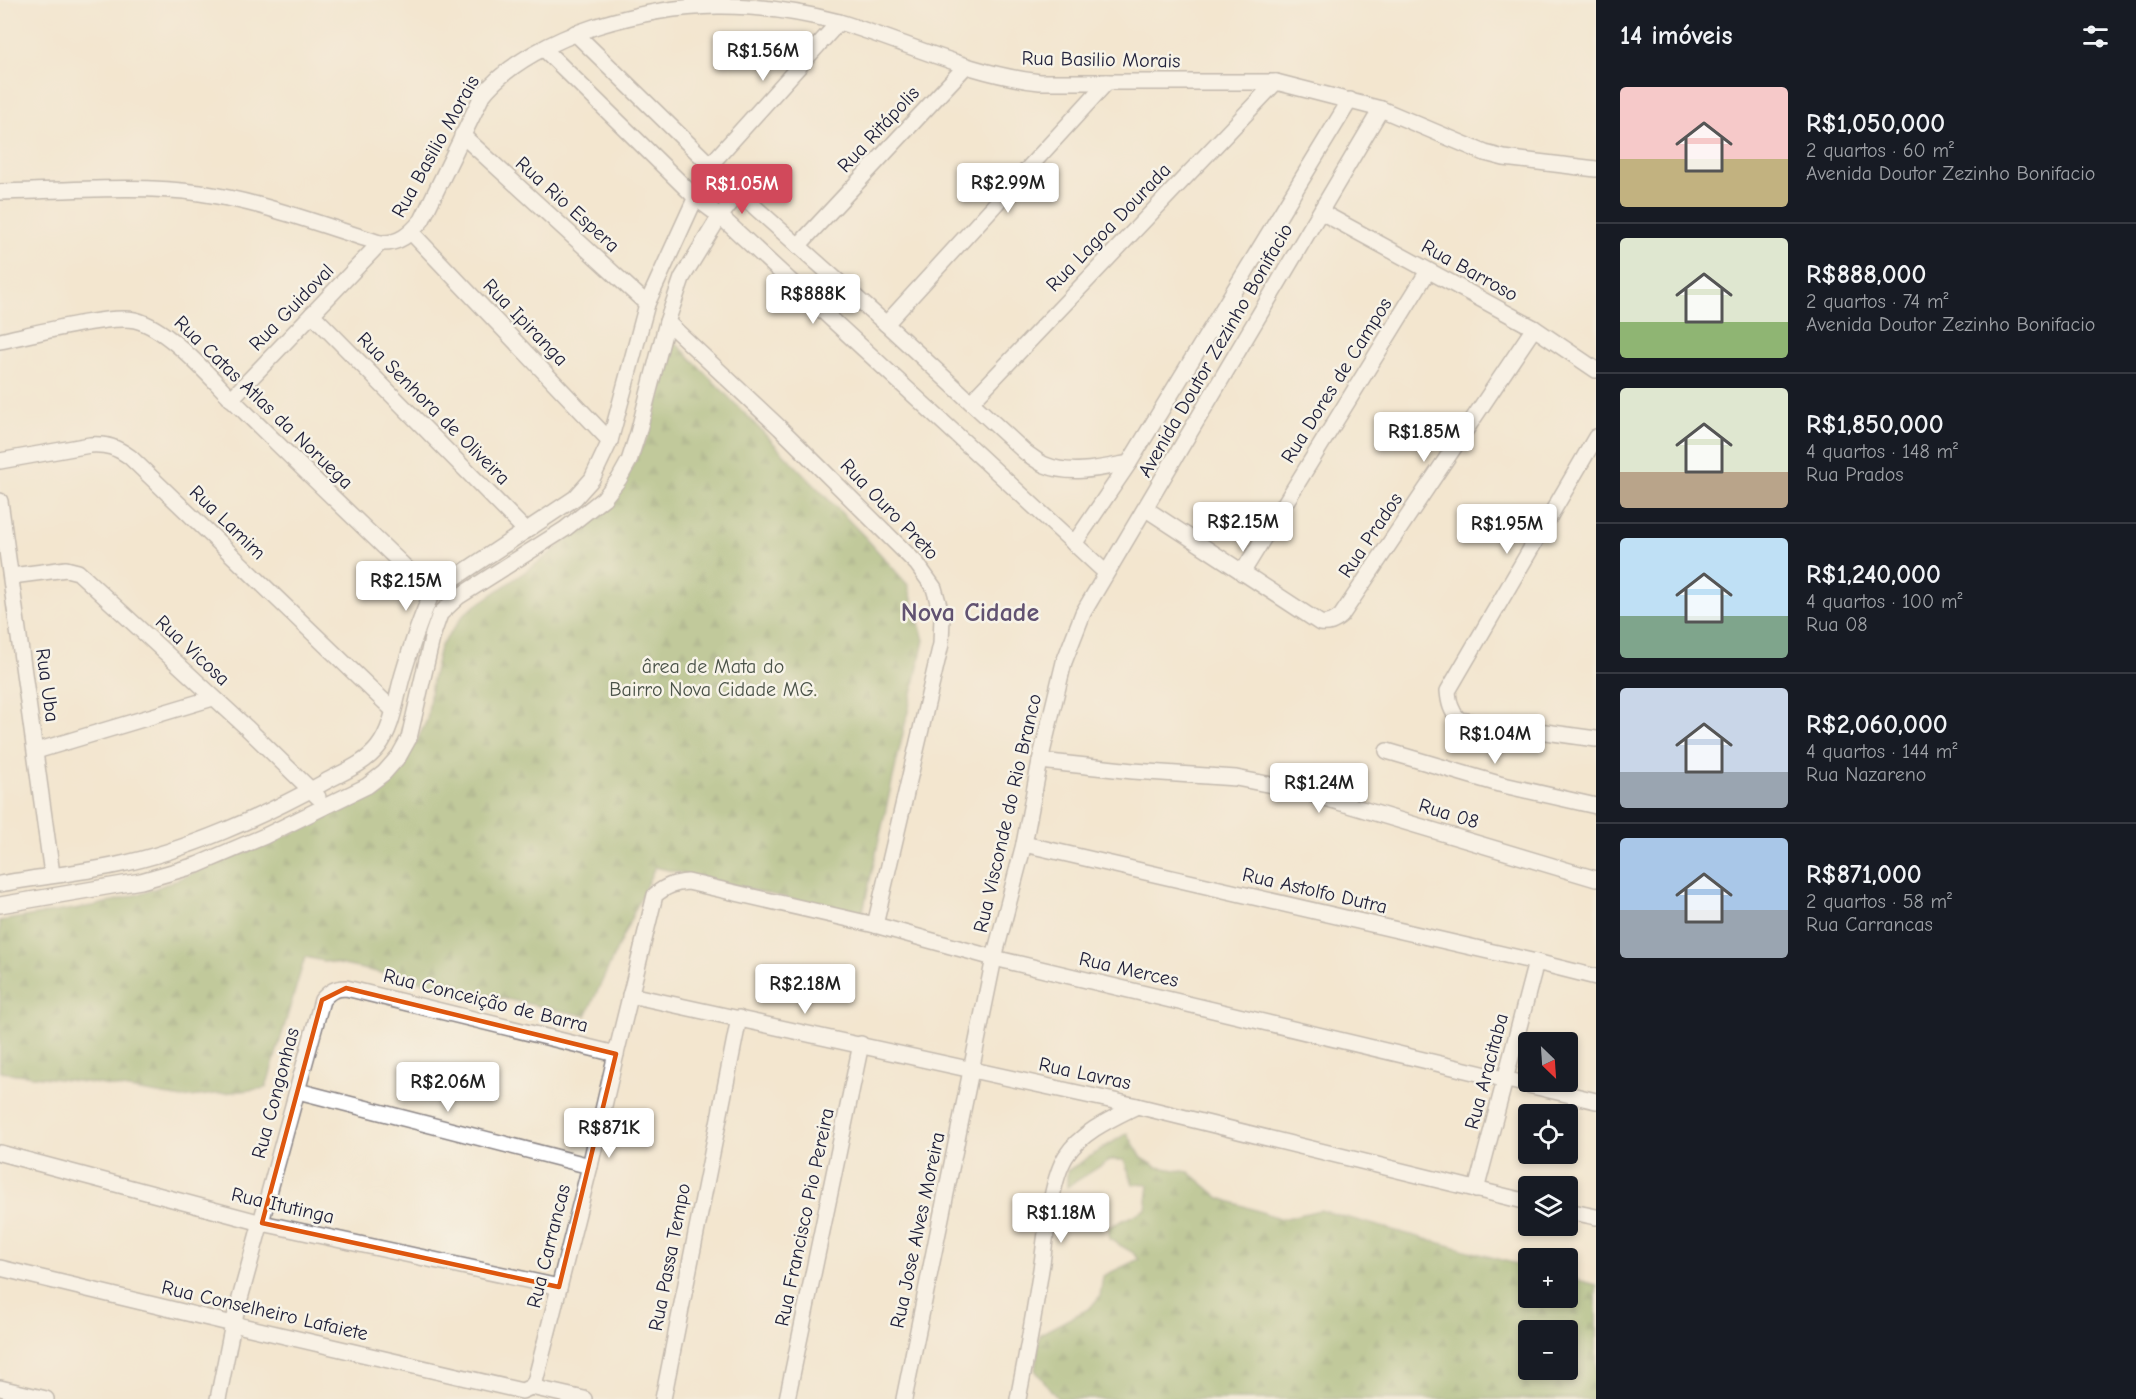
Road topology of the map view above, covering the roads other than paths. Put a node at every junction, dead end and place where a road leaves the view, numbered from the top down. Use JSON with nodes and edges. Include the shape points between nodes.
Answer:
{"nodes":[{"id":1,"x":809,"y":0,"type":"edge"},
{"id":2,"x":816,"y":16,"type":"junction"},
{"id":3,"x":839,"y":22,"type":"junction"},
{"id":4,"x":574,"y":33,"type":"junction"},
{"id":5,"x":544,"y":49,"type":"junction"},
{"id":6,"x":965,"y":67,"type":"junction"},
{"id":7,"x":1107,"y":82,"type":"junction"},
{"id":8,"x":1276,"y":82,"type":"junction"},
{"id":9,"x":1350,"y":100,"type":"junction"},
{"id":10,"x":1381,"y":109,"type":"junction"},
{"id":11,"x":462,"y":135,"type":"junction"},
{"id":12,"x":711,"y":164,"type":"junction"},
{"id":13,"x":1596,"y":169,"type":"edge"},
{"id":14,"x":0,"y":192,"type":"edge"},
{"id":15,"x":739,"y":193,"type":"junction"},
{"id":16,"x":697,"y":199,"type":"junction"},
{"id":17,"x":1321,"y":212,"type":"junction"},
{"id":18,"x":720,"y":216,"type":"junction"},
{"id":19,"x":411,"y":232,"type":"junction"},
{"id":20,"x":380,"y":243,"type":"junction"},
{"id":21,"x":798,"y":246,"type":"junction"},
{"id":22,"x":1428,"y":270,"type":"junction"},
{"id":23,"x":646,"y":304,"type":"junction"},
{"id":24,"x":312,"y":314,"type":"junction"},
{"id":25,"x":667,"y":322,"type":"junction"},
{"id":26,"x":886,"y":324,"type":"junction"},
{"id":27,"x":1534,"y":328,"type":"junction"},
{"id":28,"x":0,"y":341,"type":"edge"},
{"id":29,"x":1596,"y":370,"type":"edge"},
{"id":30,"x":231,"y":399,"type":"junction"},
{"id":31,"x":971,"y":402,"type":"junction"},
{"id":32,"x":1596,"y":437,"type":"edge"},
{"id":33,"x":610,"y":441,"type":"junction"},
{"id":34,"x":0,"y":461,"type":"edge"},
{"id":35,"x":1129,"y":463,"type":"junction"},
{"id":36,"x":0,"y":501,"type":"edge"},
{"id":37,"x":1146,"y":509,"type":"junction"},
{"id":38,"x":526,"y":531,"type":"junction"},
{"id":39,"x":1074,"y":544,"type":"junction"},
{"id":40,"x":1106,"y":573,"type":"junction"},
{"id":41,"x":1242,"y":573,"type":"junction"},
{"id":42,"x":12,"y":576,"type":"junction"},
{"id":43,"x":432,"y":593,"type":"junction"},
{"id":44,"x":213,"y":698,"type":"junction"},
{"id":45,"x":393,"y":710,"type":"junction"},
{"id":46,"x":1596,"y":739,"type":"edge"},
{"id":47,"x":36,"y":751,"type":"junction"},
{"id":48,"x":1387,"y":751,"type":"dead end"},
{"id":49,"x":1040,"y":761,"type":"junction"},
{"id":50,"x":310,"y":790,"type":"junction"},
{"id":51,"x":328,"y":805,"type":"junction"},
{"id":52,"x":1596,"y":806,"type":"edge"},
{"id":53,"x":1024,"y":844,"type":"junction"},
{"id":54,"x":52,"y":874,"type":"junction"},
{"id":55,"x":1596,"y":879,"type":"edge"},
{"id":56,"x":0,"y":884,"type":"edge"},
{"id":57,"x":655,"y":895,"type":"joint"},
{"id":58,"x":0,"y":905,"type":"edge"},
{"id":59,"x":875,"y":925,"type":"junction"},
{"id":60,"x":994,"y":958,"type":"junction"},
{"id":61,"x":1536,"y":962,"type":"junction"},
{"id":62,"x":1596,"y":977,"type":"edge"},
{"id":63,"x":346,"y":988,"type":"joint"},
{"id":64,"x":630,"y":995,"type":"junction"},
{"id":65,"x":739,"y":1018,"type":"junction"},
{"id":66,"x":861,"y":1044,"type":"junction"},
{"id":67,"x":616,"y":1054,"type":"junction"},
{"id":68,"x":972,"y":1070,"type":"junction"},
{"id":69,"x":1505,"y":1080,"type":"junction"},
{"id":70,"x":298,"y":1091,"type":"junction"},
{"id":71,"x":1596,"y":1101,"type":"edge"},
{"id":72,"x":1137,"y":1106,"type":"junction"},
{"id":73,"x":0,"y":1153,"type":"edge"},
{"id":74,"x":590,"y":1166,"type":"junction"},
{"id":75,"x":1476,"y":1190,"type":"junction"},
{"id":76,"x":1518,"y":1200,"type":"edge"},
{"id":77,"x":1578,"y":1214,"type":"edge"},
{"id":78,"x":1596,"y":1218,"type":"edge"},
{"id":79,"x":262,"y":1223,"type":"junction"},
{"id":80,"x":0,"y":1268,"type":"edge"},
{"id":81,"x":560,"y":1287,"type":"junction"},
{"id":82,"x":232,"y":1324,"type":"junction"},
{"id":83,"x":0,"y":1388,"type":"edge"},
{"id":84,"x":526,"y":1389,"type":"junction"},
{"id":85,"x":46,"y":1399,"type":"edge"},
{"id":86,"x":218,"y":1399,"type":"edge"},
{"id":87,"x":584,"y":1399,"type":"edge"},
{"id":88,"x":663,"y":1399,"type":"edge"},
{"id":89,"x":787,"y":1399,"type":"edge"},
{"id":90,"x":904,"y":1399,"type":"edge"},
{"id":91,"x":1018,"y":1399,"type":"edge"}],
"edges":[{"from":1,"to":2,"type":"street"},
{"from":2,"to":3,"type":"street","name":"Rua Basilio Morais"},
{"from":2,"to":4,"type":"street","name":"Rua Basilio Morais","via":[[729,3],[694,5],[629,16]]},
{"from":3,"to":6,"type":"street","name":"Rua Basilio Morais"},
{"from":3,"to":12,"type":"street"},
{"from":4,"to":5,"type":"street","name":"Rua Basilio Morais"},
{"from":4,"to":12,"type":"street","name":"Avenida Doutor Zezinho Bonifacio"},
{"from":5,"to":11,"type":"street","name":"Rua Basilio Morais","via":[[494,81]]},
{"from":5,"to":16,"type":"street"},
{"from":6,"to":7,"type":"street","name":"Rua Basilio Morais","via":[[1040,82]]},
{"from":6,"to":21,"type":"street","name":"Rua Ritápolis"},
{"from":7,"to":8,"type":"street","name":"Rua Basilio Morais"},
{"from":7,"to":26,"type":"street"},
{"from":8,"to":9,"type":"street","name":"Rua Basilio Morais"},
{"from":8,"to":31,"type":"street","name":"Rua Lagoa Dourada"},
{"from":9,"to":10,"type":"street","name":"Rua Basilio Morais"},
{"from":9,"to":35,"type":"street","name":"Avenida Doutor Zezinho Bonifacio"},
{"from":10,"to":13,"type":"street","name":"Rua Basilio Morais","via":[[1485,153]]},
{"from":10,"to":17,"type":"street","name":"Avenida Doutor Zezinho Bonifacio"},
{"from":11,"to":19,"type":"street","name":"Rua Basilio Morais","via":[[422,219]]},
{"from":11,"to":23,"type":"street","name":"Rua Rio Espera"},
{"from":12,"to":15,"type":"street","name":"Avenida Doutor Zezinho Bonifacio"},
{"from":12,"to":16,"type":"street"},
{"from":14,"to":20,"type":"street","via":[[198,193],[239,200]]},
{"from":15,"to":18,"type":"street"},
{"from":15,"to":21,"type":"street","name":"Avenida Doutor Zezinho Bonifacio"},
{"from":16,"to":18,"type":"street"},
{"from":16,"to":23,"type":"street"},
{"from":17,"to":22,"type":"street","name":"Rua Barroso"},
{"from":17,"to":37,"type":"street","name":"Avenida Doutor Zezinho Bonifacio"},
{"from":18,"to":25,"type":"street","via":[[682,278]]},
{"from":18,"to":39,"type":"street"},
{"from":19,"to":20,"type":"street","name":"Rua Basilio Morais","via":[[392,243]]},
{"from":19,"to":33,"type":"street","name":"Rua Ipiranga"},
{"from":20,"to":24,"type":"street","name":"Rua Guidoval"},
{"from":21,"to":26,"type":"street","name":"Avenida Doutor Zezinho Bonifacio"},
{"from":22,"to":27,"type":"street","name":"Rua Barroso"},
{"from":22,"to":41,"type":"street","name":"Rua Dores de Campos"},
{"from":23,"to":33,"type":"street"},
{"from":24,"to":30,"type":"street","name":"Rua Guidoval"},
{"from":24,"to":38,"type":"street","name":"Rua Senhora de Oliveira"},
{"from":25,"to":51,"type":"street","via":[[638,433],[619,479],[604,498],[565,529],[458,597],[441,614],[409,738],[399,756],[367,786]]},
{"from":25,"to":59,"type":"street","name":"Rua Ouro Preto","via":[[869,515],[917,564],[934,588],[942,616],[941,644]]},
{"from":26,"to":31,"type":"street","name":"Avenida Doutor Zezinho Bonifacio"},
{"from":27,"to":29,"type":"street","name":"Rua Barroso"},
{"from":27,"to":41,"type":"street","name":"Rua Prados","via":[[1341,616],[1328,624],[1320,623]]},
{"from":28,"to":30,"type":"street","name":"Rua Catas Atlas da Noruega","via":[[132,319],[153,326],[171,339]]},
{"from":30,"to":43,"type":"street","name":"Rua Catas Atlas da Noruega"},
{"from":31,"to":35,"type":"street","name":"Avenida Doutor Zezinho Bonifacio","via":[[1024,453],[1045,465],[1091,470]]},
{"from":32,"to":46,"type":"street","via":[[1448,691],[1452,712],[1459,720]]},
{"from":33,"to":38,"type":"street","via":[[592,479],[575,498]]},
{"from":34,"to":45,"type":"street","name":"Rua Lamim","via":[[90,445],[116,447]]},
{"from":35,"to":39,"type":"street","name":"Avenida Doutor Zezinho Bonifacio"},
{"from":36,"to":42,"type":"street","name":"Rua Uba"},
{"from":37,"to":40,"type":"street","name":"Avenida Doutor Zezinho Bonifacio"},
{"from":37,"to":41,"type":"street"},
{"from":38,"to":43,"type":"street"},
{"from":39,"to":40,"type":"street"},
{"from":40,"to":49,"type":"street","name":"Rua Visconde do Rio Branco","via":[[1083,613],[1064,662]]},
{"from":42,"to":44,"type":"street","name":"Rua Vicosa","via":[[66,569],[78,572]]},
{"from":42,"to":47,"type":"street","name":"Rua Uba"},
{"from":43,"to":45,"type":"street"},
{"from":44,"to":47,"type":"street"},
{"from":44,"to":50,"type":"street","name":"Rua Vicosa"},
{"from":45,"to":50,"type":"street","via":[[379,747],[368,758]]},
{"from":47,"to":54,"type":"street","name":"Rua Uba"},
{"from":48,"to":52,"type":"street","via":[[1499,784]]},
{"from":49,"to":53,"type":"street","name":"Rua Visconde do Rio Branco"},
{"from":49,"to":55,"type":"street","name":"Rua 08","via":[[1236,778],[1298,790]]},
{"from":50,"to":51,"type":"street","name":"Rua Vicosa"},
{"from":50,"to":54,"type":"street","via":[[174,849],[117,865]]},
{"from":51,"to":58,"type":"street","via":[[197,865],[141,881]]},
{"from":53,"to":60,"type":"street","name":"Rua Visconde do Rio Branco"},
{"from":53,"to":61,"type":"street","name":"Rua Astolfo Dutra"},
{"from":54,"to":56,"type":"street"},
{"from":57,"to":59,"type":"street","name":"Rua Merces","via":[[675,883],[688,882]]},
{"from":57,"to":64,"type":"street","name":"Rua Carrancas"},
{"from":59,"to":60,"type":"street","name":"Rua Merces"},
{"from":60,"to":68,"type":"street","name":"Rua Visconde do Rio Branco"},
{"from":60,"to":69,"type":"street","name":"Rua Merces"},
{"from":61,"to":62,"type":"street","name":"Rua Astolfo Dutra"},
{"from":61,"to":69,"type":"street","name":"Rua Aracitaba"},
{"from":63,"to":67,"type":"street","name":"Rua Conceição de Barra"},
{"from":63,"to":70,"type":"street","name":"Rua Congonhas","via":[[338,988],[322,1000]]},
{"from":64,"to":65,"type":"street","name":"Rua Lavras"},
{"from":64,"to":67,"type":"street","name":"Rua Carrancas"},
{"from":65,"to":66,"type":"street","name":"Rua Lavras"},
{"from":65,"to":88,"type":"street","name":"Rua Passa Tempo"},
{"from":66,"to":68,"type":"street","name":"Rua Lavras"},
{"from":66,"to":89,"type":"street","name":"Rua Francisco Pio Pereira"},
{"from":67,"to":74,"type":"street","name":"Rua Carrancas"},
{"from":68,"to":72,"type":"street","name":"Rua Lavras"},
{"from":68,"to":90,"type":"street","name":"Rua Jose Alves Moreira"},
{"from":69,"to":71,"type":"street","name":"Rua Merces"},
{"from":69,"to":75,"type":"street","name":"Rua Aracitaba"},
{"from":70,"to":74,"type":"street"},
{"from":70,"to":79,"type":"street","name":"Rua Congonhas"},
{"from":72,"to":75,"type":"street","name":"Rua Lavras"},
{"from":72,"to":91,"type":"street","via":[[1080,1140],[1066,1156],[1048,1222]]},
{"from":73,"to":79,"type":"street","name":"Rua Itutinga"},
{"from":74,"to":81,"type":"street","name":"Rua Carrancas"},
{"from":75,"to":76,"type":"street","name":"Rua Lavras"},
{"from":77,"to":78,"type":"street"},
{"from":79,"to":81,"type":"street","name":"Rua Itutinga"},
{"from":79,"to":82,"type":"street","name":"Rua Congonhas"},
{"from":80,"to":82,"type":"street","name":"Rua Conselheiro Lafaiete"},
{"from":81,"to":84,"type":"street","name":"Rua Carrancas","via":[[535,1382]]},
{"from":82,"to":84,"type":"street","name":"Rua Conselheiro Lafaiete"},
{"from":82,"to":86,"type":"street","name":"Rua Congonhas"},
{"from":83,"to":85,"type":"street"},
{"from":84,"to":87,"type":"street","name":"Rua Conselheiro Lafaiete"}]}
